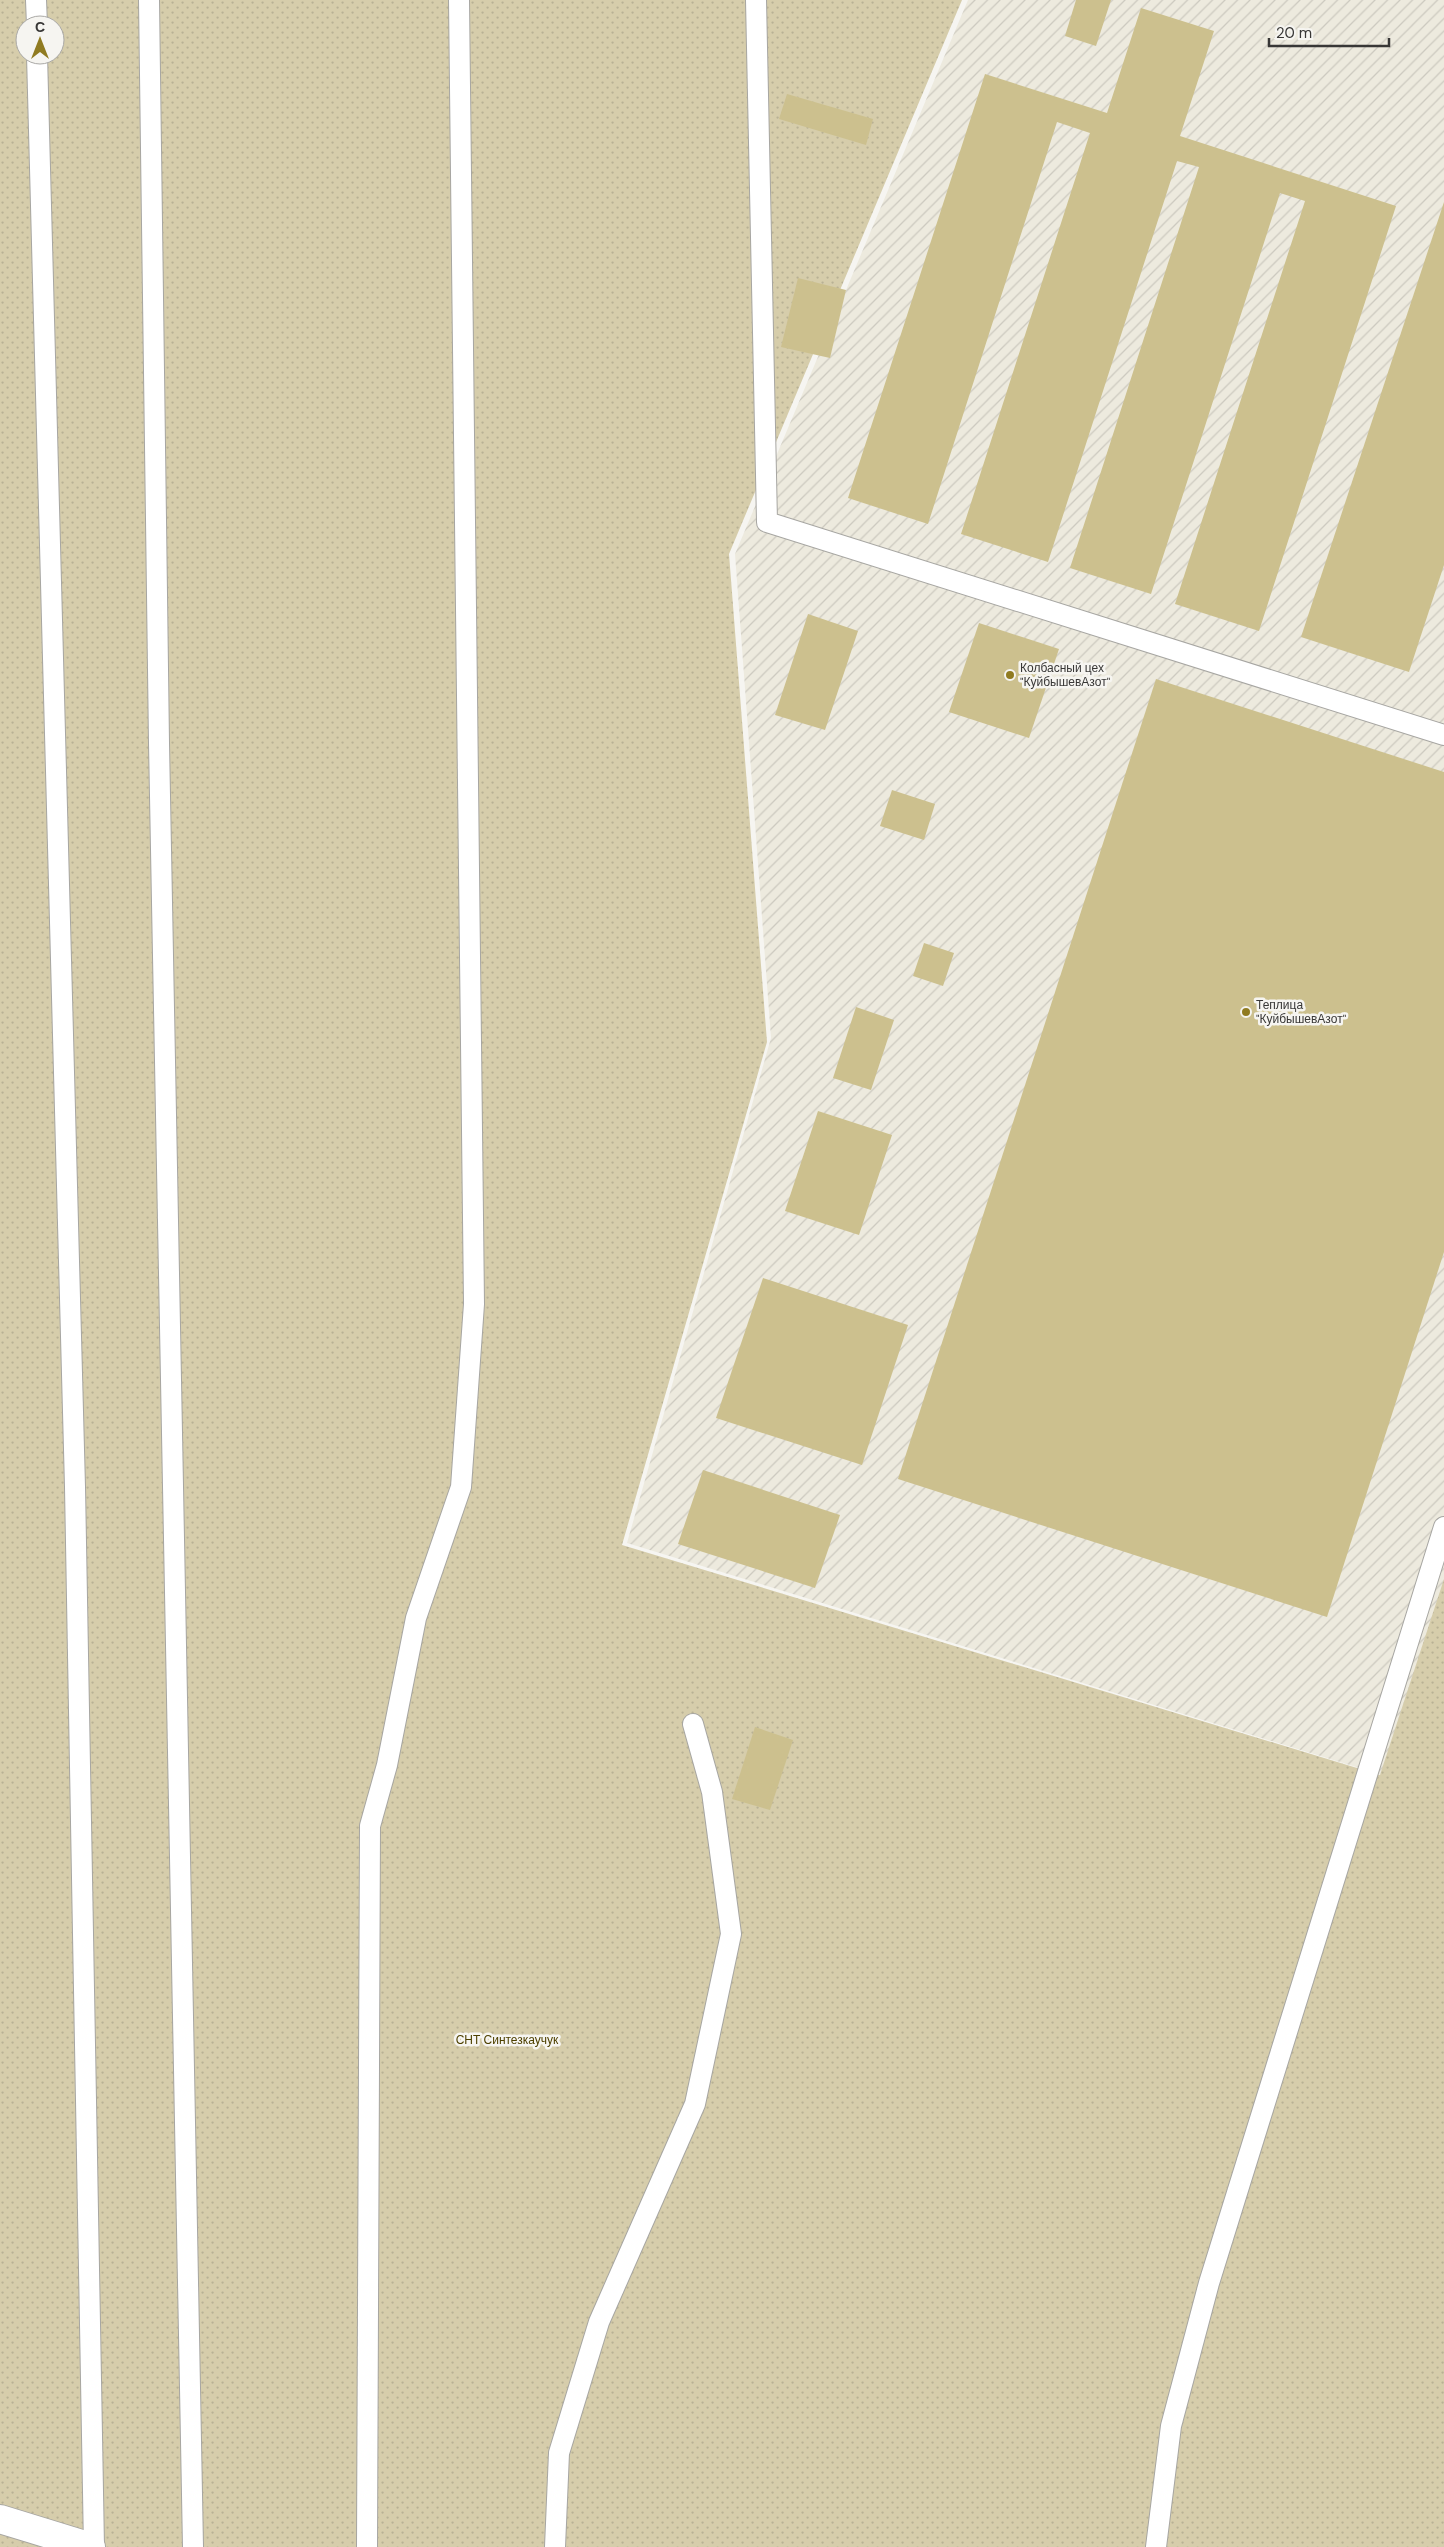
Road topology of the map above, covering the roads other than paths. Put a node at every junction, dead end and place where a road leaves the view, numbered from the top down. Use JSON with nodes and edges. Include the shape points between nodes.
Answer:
{"nodes":[{"id":1,"x":36,"y":0,"type":"edge"},
{"id":2,"x":150,"y":0,"type":"edge"},
{"id":3,"x":459,"y":0,"type":"edge"},
{"id":4,"x":756,"y":0,"type":"edge"},
{"id":5,"x":37,"y":15,"type":"edge"},
{"id":6,"x":37,"y":65,"type":"edge"},
{"id":7,"x":1444,"y":735,"type":"edge"},
{"id":8,"x":1444,"y":1527,"type":"edge"},
{"id":9,"x":693,"y":1724,"type":"dead end"},
{"id":10,"x":0,"y":2519,"type":"edge"},
{"id":11,"x":92,"y":2547,"type":"edge"},
{"id":12,"x":193,"y":2547,"type":"edge"},
{"id":13,"x":367,"y":2547,"type":"edge"},
{"id":14,"x":555,"y":2547,"type":"edge"},
{"id":15,"x":1156,"y":2547,"type":"edge"}],
"edges":[{"from":1,"to":5,"type":"lane"},
{"from":2,"to":12,"type":"lane","via":[[159,743]]},
{"from":3,"to":13,"type":"lane","via":[[474,1304],[461,1487],[416,1618],[387,1765],[370,1826]]},
{"from":4,"to":7,"type":"lane","via":[[767,522]]},
{"from":6,"to":11,"type":"lane","via":[[75,1496]]},
{"from":8,"to":15,"type":"lane","via":[[1209,2283],[1171,2426]]},
{"from":9,"to":14,"type":"lane","via":[[712,1792],[731,1934],[695,2104],[599,2322],[559,2453]]},
{"from":10,"to":11,"type":"street"}]}
